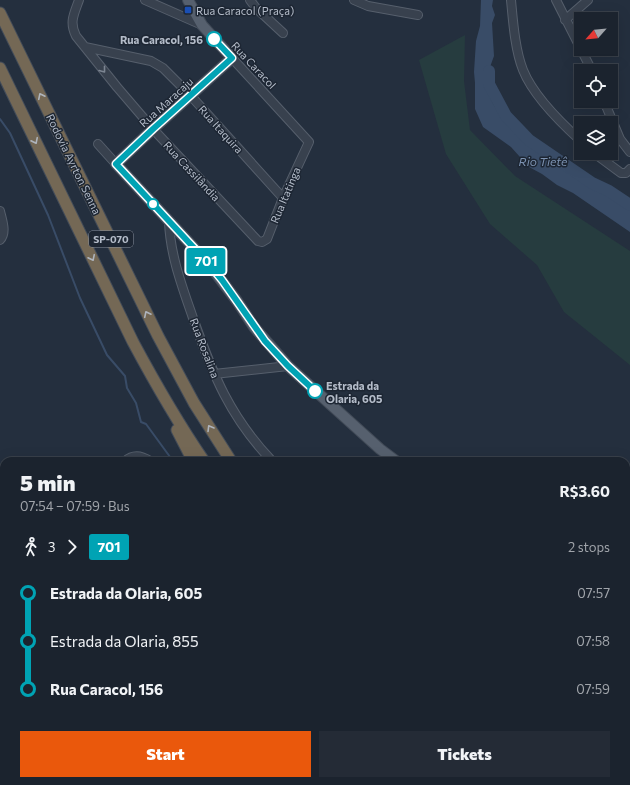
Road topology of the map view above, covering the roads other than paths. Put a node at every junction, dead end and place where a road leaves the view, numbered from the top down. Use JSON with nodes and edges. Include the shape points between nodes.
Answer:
{"nodes":[{"id":1,"x":79,"y":0,"type":"edge"},
{"id":2,"x":145,"y":0,"type":"edge"},
{"id":3,"x":188,"y":0,"type":"edge"},
{"id":4,"x":250,"y":0,"type":"edge"},
{"id":5,"x":261,"y":0,"type":"edge"},
{"id":6,"x":354,"y":0,"type":"edge"},
{"id":7,"x":511,"y":0,"type":"edge"},
{"id":8,"x":556,"y":0,"type":"edge"},
{"id":9,"x":588,"y":0,"type":"edge"},
{"id":10,"x":256,"y":8,"type":"junction"},
{"id":11,"x":0,"y":13,"type":"edge"},
{"id":12,"x":418,"y":15,"type":"dead end"},
{"id":13,"x":565,"y":20,"type":"junction"},
{"id":14,"x":202,"y":25,"type":"junction"},
{"id":15,"x":283,"y":33,"type":"dead end"},
{"id":16,"x":85,"y":47,"type":"junction"},
{"id":17,"x":232,"y":58,"type":"junction"},
{"id":18,"x":588,"y":64,"type":"edge"},
{"id":19,"x":0,"y":68,"type":"edge"},
{"id":20,"x":191,"y":96,"type":"junction"},
{"id":21,"x":607,"y":108,"type":"edge"},
{"id":22,"x":153,"y":129,"type":"junction"},
{"id":23,"x":574,"y":134,"type":"edge"},
{"id":24,"x":309,"y":142,"type":"joint"},
{"id":25,"x":98,"y":144,"type":"dead end"},
{"id":26,"x":630,"y":152,"type":"edge"},
{"id":27,"x":603,"y":160,"type":"edge"},
{"id":28,"x":116,"y":164,"type":"junction"},
{"id":29,"x":630,"y":170,"type":"edge"},
{"id":30,"x":283,"y":198,"type":"junction"},
{"id":31,"x":0,"y":211,"type":"edge"},
{"id":32,"x":169,"y":221,"type":"junction"},
{"id":33,"x":1,"y":239,"type":"edge"},
{"id":34,"x":258,"y":241,"type":"joint"},
{"id":35,"x":288,"y":366,"type":"junction"},
{"id":36,"x":214,"y":374,"type":"junction"},
{"id":37,"x":156,"y":386,"type":"junction"},
{"id":38,"x":130,"y":457,"type":"edge"},
{"id":39,"x":141,"y":457,"type":"edge"},
{"id":40,"x":191,"y":457,"type":"edge"},
{"id":41,"x":201,"y":457,"type":"edge"},
{"id":42,"x":228,"y":457,"type":"edge"},
{"id":43,"x":269,"y":457,"type":"edge"},
{"id":44,"x":391,"y":457,"type":"edge"}],
"edges":[{"from":1,"to":16,"type":"street","name":"Rua Cassilândia","via":[[72,25],[76,36]]},
{"from":2,"to":14,"type":"street"},
{"from":3,"to":14,"type":"main road","name":"Rua Caracol"},
{"from":4,"to":10,"type":"street"},
{"from":5,"to":10,"type":"street"},
{"from":6,"to":12,"type":"street","via":[[368,6]]},
{"from":7,"to":23,"type":"street","via":[[517,46],[525,74],[547,106]]},
{"from":8,"to":13,"type":"street"},
{"from":9,"to":13,"type":"street"},
{"from":10,"to":15,"type":"street"},
{"from":42,"to":11,"type":"highway","name":"Rodovia Ayrton Senna","number":"SP-070","one_way":true,"via":[[158,336]]},
{"from":13,"to":18,"type":"street"},
{"from":14,"to":17,"type":"main road","name":"Rua Caracol"},
{"from":16,"to":20,"type":"street","name":"Rua Itaquira","via":[[157,64]]},
{"from":16,"to":22,"type":"street","name":"Rua Cassilândia","one_way":true},
{"from":17,"to":20,"type":"main road","name":"Rua Maracaju"},
{"from":17,"to":24,"type":"street","name":"Rua Caracol"},
{"from":19,"to":37,"type":"highway","number":"SP-070","one_way":true},
{"from":20,"to":22,"type":"main road","name":"Rua Maracaju"},
{"from":20,"to":30,"type":"street","name":"Rua Itaquira"},
{"from":21,"to":26,"type":"street","via":[[613,126]]},
{"from":22,"to":28,"type":"main road","name":"Rua Maracaju"},
{"from":22,"to":34,"type":"street","name":"Rua Cassilândia"},
{"from":24,"to":30,"type":"street","name":"Rua Itatinga"},
{"from":25,"to":28,"type":"street"},
{"from":27,"to":29,"type":"street","via":[[624,174]]},
{"from":28,"to":32,"type":"main road"},
{"from":30,"to":34,"type":"street","name":"Rua Itatinga","via":[[267,239]]},
{"from":31,"to":33,"type":"street","via":[[4,232]]},
{"from":32,"to":35,"type":"main road","via":[[208,263],[254,327]]},
{"from":32,"to":36,"type":"street","name":"Rua Rosalina","via":[[171,248],[177,272]]},
{"from":35,"to":36,"type":"street"},
{"from":35,"to":44,"type":"main road"},
{"from":36,"to":43,"type":"street","name":"Rua Rosalina","via":[[229,406]]},
{"from":37,"to":40,"type":"highway"},
{"from":37,"to":41,"type":"highway","number":"SP-070"},
{"from":38,"to":39,"type":"street"}]}
